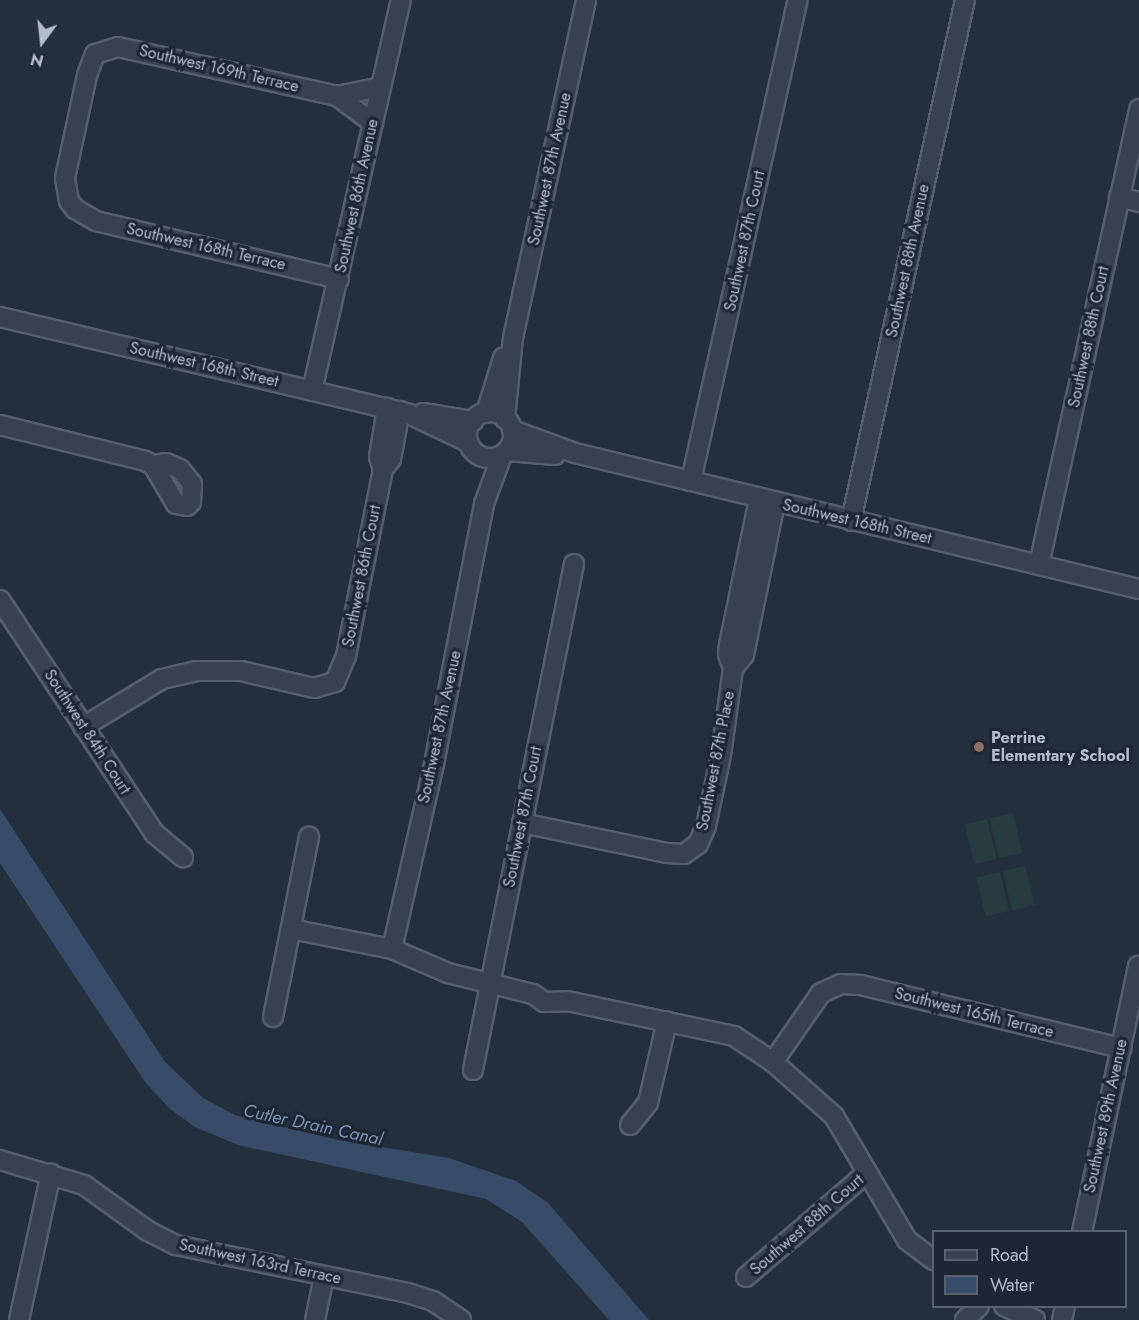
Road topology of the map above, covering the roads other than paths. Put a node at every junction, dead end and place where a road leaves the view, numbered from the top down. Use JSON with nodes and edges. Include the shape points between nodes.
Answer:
{"nodes":[{"id":1,"x":401,"y":0,"type":"edge"},
{"id":2,"x":586,"y":0,"type":"edge"},
{"id":3,"x":798,"y":0,"type":"edge"},
{"id":4,"x":965,"y":0,"type":"edge"},
{"id":5,"x":381,"y":87,"type":"junction"},
{"id":6,"x":337,"y":96,"type":"junction"},
{"id":7,"x":1139,"y":109,"type":"edge"},
{"id":8,"x":373,"y":123,"type":"junction"},
{"id":9,"x":1119,"y":197,"type":"junction"},
{"id":10,"x":1139,"y":202,"type":"edge"},
{"id":11,"x":75,"y":208,"type":"joint"},
{"id":12,"x":339,"y":279,"type":"junction"},
{"id":13,"x":0,"y":317,"type":"edge"},
{"id":14,"x":513,"y":338,"type":"junction"},
{"id":15,"x":312,"y":391,"type":"junction"},
{"id":16,"x":399,"y":411,"type":"junction"},
{"id":17,"x":479,"y":417,"type":"junction"},
{"id":18,"x":509,"y":424,"type":"junction"},
{"id":19,"x":0,"y":425,"type":"edge"},
{"id":20,"x":473,"y":448,"type":"junction"},
{"id":21,"x":504,"y":453,"type":"junction"},
{"id":22,"x":574,"y":453,"type":"junction"},
{"id":23,"x":153,"y":465,"type":"dead end"},
{"id":24,"x":691,"y":481,"type":"junction"},
{"id":25,"x":767,"y":501,"type":"junction"},
{"id":26,"x":483,"y":504,"type":"junction"},
{"id":27,"x":851,"y":521,"type":"junction"},
{"id":28,"x":574,"y":564,"type":"dead end"},
{"id":29,"x":1039,"y":565,"type":"junction"},
{"id":30,"x":1139,"y":589,"type":"edge"},
{"id":31,"x":0,"y":600,"type":"edge"},
{"id":32,"x":83,"y":727,"type":"junction"},
{"id":33,"x":522,"y":823,"type":"junction"},
{"id":34,"x":309,"y":837,"type":"dead end"},
{"id":35,"x":183,"y":857,"type":"dead end"},
{"id":36,"x":291,"y":929,"type":"junction"},
{"id":37,"x":392,"y":949,"type":"junction"},
{"id":38,"x":1138,"y":966,"type":"edge"},
{"id":39,"x":490,"y":985,"type":"junction"},
{"id":40,"x":273,"y":1017,"type":"dead end"},
{"id":41,"x":667,"y":1021,"type":"junction"},
{"id":42,"x":1120,"y":1048,"type":"junction"},
{"id":43,"x":773,"y":1062,"type":"junction"},
{"id":44,"x":473,"y":1070,"type":"dead end"},
{"id":45,"x":630,"y":1125,"type":"dead end"},
{"id":46,"x":0,"y":1160,"type":"edge"},
{"id":47,"x":51,"y":1173,"type":"junction"},
{"id":48,"x":867,"y":1173,"type":"junction"},
{"id":49,"x":1082,"y":1230,"type":"edge"},
{"id":50,"x":932,"y":1259,"type":"edge"},
{"id":51,"x":324,"y":1275,"type":"junction"},
{"id":52,"x":746,"y":1277,"type":"dead end"},
{"id":53,"x":977,"y":1308,"type":"edge"},
{"id":54,"x":1008,"y":1308,"type":"edge"},
{"id":55,"x":19,"y":1320,"type":"edge"},
{"id":56,"x":315,"y":1320,"type":"edge"},
{"id":57,"x":461,"y":1320,"type":"edge"},
{"id":58,"x":965,"y":1320,"type":"edge"},
{"id":59,"x":1035,"y":1320,"type":"edge"}],
"edges":[{"from":1,"to":5,"type":"street","name":"Southwest 86th Avenue"},
{"from":2,"to":14,"type":"street","name":"Southwest 87th Avenue"},
{"from":3,"to":24,"type":"street","name":"Southwest 87th Court"},
{"from":4,"to":27,"type":"street","name":"Southwest 88th Avenue"},
{"from":5,"to":6,"type":"street","name":"Southwest 169th Terrace"},
{"from":5,"to":8,"type":"street","name":"Southwest 86th Avenue"},
{"from":6,"to":8,"type":"street","name":"Southwest 169th Terrace"},
{"from":6,"to":11,"type":"street","name":"Southwest 169th Terrace","via":[[151,52],[118,47],[100,50],[90,62],[65,178],[69,201]]},
{"from":7,"to":9,"type":"street","name":"Southwest 88th Court"},
{"from":8,"to":12,"type":"street","name":"Southwest 86th Avenue"},
{"from":9,"to":10,"type":"street"},
{"from":9,"to":29,"type":"street","name":"Southwest 88th Court"},
{"from":11,"to":12,"type":"street","name":"Southwest 168th Terrace","via":[[96,221]]},
{"from":12,"to":15,"type":"street","name":"Southwest 86th Avenue"},
{"from":13,"to":15,"type":"street","name":"Southwest 168th Street"},
{"from":14,"to":17,"type":"street","name":"Southwest 87th Avenue"},
{"from":14,"to":18,"type":"street","name":"Southwest 87th Avenue"},
{"from":15,"to":16,"type":"street","name":"Southwest 168th Street"},
{"from":16,"to":17,"type":"street","name":"Southwest 168th Street"},
{"from":16,"to":20,"type":"street","name":"Southwest 168th Street"},
{"from":16,"to":32,"type":"street","name":"Southwest 86th Court","via":[[379,457],[383,469],[344,665],[335,682],[314,688],[241,671],[196,671],[162,679]]},
{"from":17,"to":18,"type":"street","name":"Southwest 168th Street"},
{"from":17,"to":20,"type":"street","name":"Southwest 87th Avenue"},
{"from":18,"to":21,"type":"street","name":"Southwest 87th Avenue"},
{"from":18,"to":22,"type":"street","name":"Southwest 168th Street"},
{"from":19,"to":23,"type":"street","via":[[131,456]]},
{"from":20,"to":21,"type":"street","name":"Southwest 168th Street","via":[[489,458]]},
{"from":20,"to":26,"type":"street","name":"Southwest 87th Avenue"},
{"from":21,"to":22,"type":"street","name":"Southwest 168th Street"},
{"from":21,"to":26,"type":"street","name":"Southwest 87th Avenue"},
{"from":22,"to":24,"type":"street","name":"Southwest 168th Street"},
{"from":24,"to":25,"type":"street","name":"Southwest 168th Street"},
{"from":25,"to":27,"type":"street","name":"Southwest 168th Street"},
{"from":25,"to":33,"type":"street","name":"Southwest 87th Place","via":[[744,655],[733,668],[706,826],[692,850],[668,853]]},
{"from":26,"to":37,"type":"street","name":"Southwest 87th Avenue","via":[[434,764]]},
{"from":27,"to":29,"type":"street","name":"Southwest 168th Street"},
{"from":28,"to":33,"type":"street","name":"Southwest 87th Court"},
{"from":29,"to":30,"type":"street","name":"Southwest 168th Street"},
{"from":31,"to":32,"type":"street","name":"Southwest 84th Court"},
{"from":32,"to":35,"type":"street","name":"Southwest 84th Court","via":[[154,833]]},
{"from":33,"to":39,"type":"street","name":"Southwest 87th Court"},
{"from":34,"to":36,"type":"street"},
{"from":36,"to":37,"type":"street"},
{"from":36,"to":40,"type":"street"},
{"from":37,"to":39,"type":"street","via":[[448,973]]},
{"from":38,"to":42,"type":"street","name":"Southwest 89th Avenue"},
{"from":39,"to":41,"type":"street","via":[[533,994],[544,1002],[567,1001]]},
{"from":39,"to":44,"type":"street","name":"Southwest 87th Court"},
{"from":41,"to":43,"type":"street","via":[[717,1034],[736,1048],[754,1050]]},
{"from":41,"to":45,"type":"street","via":[[648,1103]]},
{"from":42,"to":43,"type":"street","name":"Southwest 165th Terrace","via":[[861,985],[841,984],[827,988]]},
{"from":42,"to":49,"type":"street","name":"Southwest 89th Avenue"},
{"from":43,"to":48,"type":"street","via":[[834,1116]]},
{"from":46,"to":47,"type":"street","name":"Southwest 163rd Terrace"},
{"from":47,"to":51,"type":"street","name":"Southwest 163rd Terrace","via":[[84,1185],[148,1231],[176,1245]]},
{"from":47,"to":55,"type":"street"},
{"from":48,"to":50,"type":"street","via":[[900,1224],[915,1233]]},
{"from":48,"to":52,"type":"street","name":"Southwest 88th Court"},
{"from":51,"to":56,"type":"street"},
{"from":51,"to":57,"type":"street","name":"Southwest 163rd Terrace","via":[[421,1296]]},
{"from":53,"to":58,"type":"street"},
{"from":54,"to":59,"type":"street"}]}
